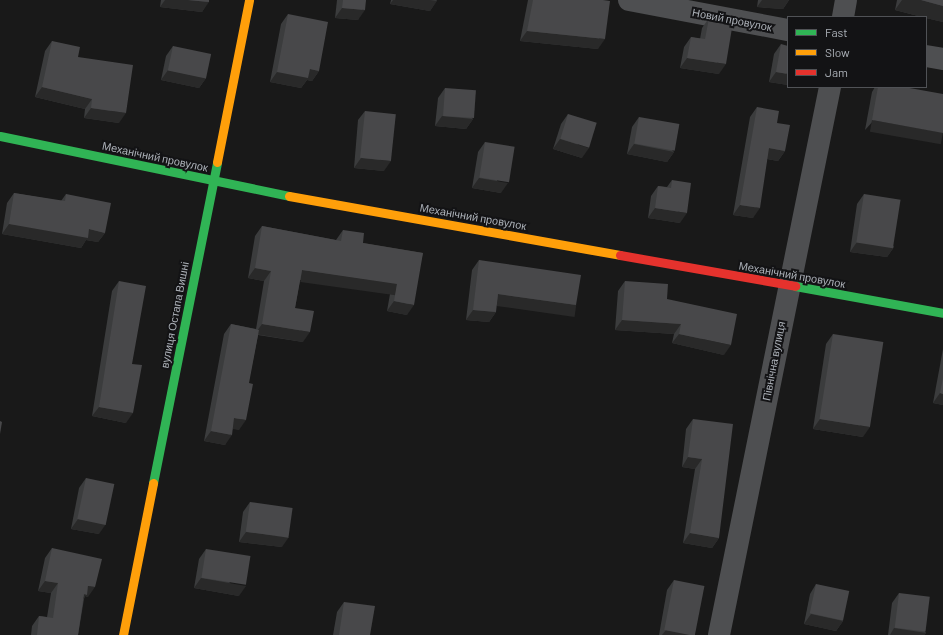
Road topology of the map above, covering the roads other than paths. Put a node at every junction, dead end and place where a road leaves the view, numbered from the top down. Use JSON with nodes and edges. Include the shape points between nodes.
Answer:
{"nodes":[{"id":1,"x":249,"y":0,"type":"edge"},
{"id":2,"x":629,"y":0,"type":"edge"},
{"id":3,"x":846,"y":0,"type":"edge"},
{"id":4,"x":843,"y":16,"type":"edge"},
{"id":5,"x":787,"y":30,"type":"edge"},
{"id":6,"x":927,"y":56,"type":"edge"},
{"id":7,"x":943,"y":59,"type":"edge"},
{"id":8,"x":830,"y":88,"type":"edge"},
{"id":9,"x":0,"y":136,"type":"edge"},
{"id":10,"x":214,"y":182,"type":"junction"},
{"id":11,"x":788,"y":287,"type":"junction"},
{"id":12,"x":943,"y":314,"type":"edge"},
{"id":13,"x":123,"y":635,"type":"edge"},
{"id":14,"x":719,"y":635,"type":"edge"}],
"edges":[{"from":1,"to":10,"type":"street","name":"вулиця Остапа Вишні"},
{"from":2,"to":5,"type":"street","name":"Новий провулок"},
{"from":3,"to":4,"type":"street"},
{"from":6,"to":7,"type":"street"},
{"from":8,"to":11,"type":"street","name":"Північна вулиця"},
{"from":9,"to":10,"type":"street","name":"Механічний провулок"},
{"from":10,"to":11,"type":"street","name":"Механічний провулок"},
{"from":10,"to":13,"type":"street","name":"вулиця Остапа Вишні"},
{"from":11,"to":12,"type":"street","name":"Механічний провулок"},
{"from":11,"to":14,"type":"street","name":"Північна вулиця"}]}
